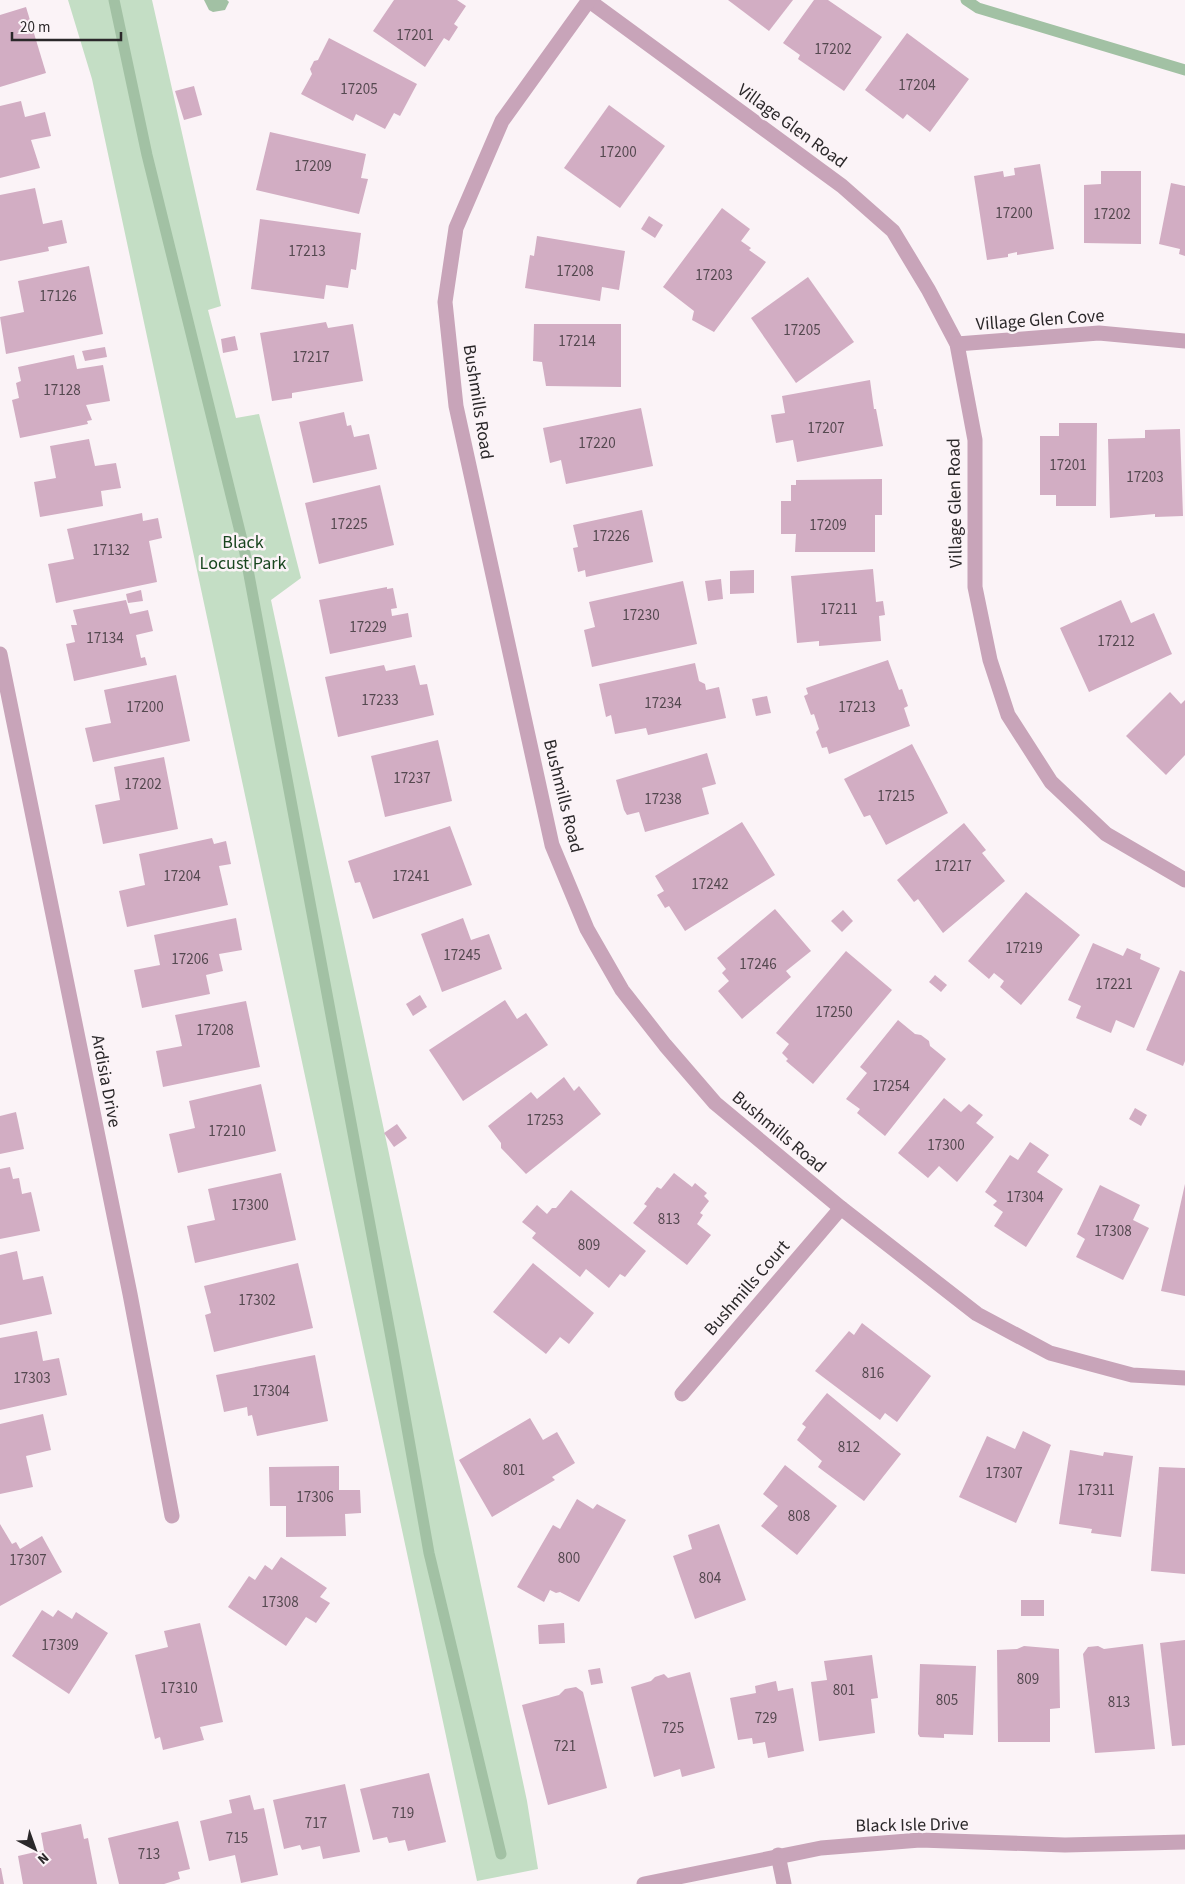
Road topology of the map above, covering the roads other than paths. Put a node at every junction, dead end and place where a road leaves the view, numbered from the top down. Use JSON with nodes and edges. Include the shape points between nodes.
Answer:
{"nodes":[{"id":1,"x":589,"y":0,"type":"edge"},
{"id":2,"x":1185,"y":340,"type":"edge"},
{"id":3,"x":957,"y":344,"type":"junction"},
{"id":4,"x":0,"y":654,"type":"edge"},
{"id":5,"x":2,"y":676,"type":"edge"},
{"id":6,"x":1185,"y":880,"type":"edge"},
{"id":7,"x":841,"y":1208,"type":"junction"},
{"id":8,"x":1185,"y":1378,"type":"edge"},
{"id":9,"x":682,"y":1394,"type":"dead end"},
{"id":10,"x":172,"y":1516,"type":"dead end"},
{"id":11,"x":1185,"y":1842,"type":"edge"},
{"id":12,"x":778,"y":1855,"type":"junction"},
{"id":13,"x":644,"y":1884,"type":"edge"},
{"id":14,"x":784,"y":1884,"type":"edge"}],
"edges":[{"from":1,"to":3,"type":"street","name":"Village Glen Road","via":[[842,186],[893,231]]},
{"from":1,"to":7,"type":"street","name":"Bushmills Road","via":[[502,121],[456,228],[445,302],[456,406],[552,845],[587,929],[622,990],[715,1103]]},
{"from":2,"to":3,"type":"street","name":"Village Glen Cove","via":[[1099,333]]},
{"from":3,"to":6,"type":"street","name":"Village Glen Road","via":[[975,440],[975,587],[990,660],[1008,716],[1051,782],[1106,834]]},
{"from":4,"to":5,"type":"street","name":"Ardisia Drive"},
{"from":5,"to":10,"type":"street","name":"Ardisia Drive","via":[[130,1294]]},
{"from":7,"to":8,"type":"street","name":"Bushmills Road","via":[[976,1314],[1050,1353],[1132,1375]]},
{"from":7,"to":9,"type":"street","name":"Bushmills Court"},
{"from":11,"to":12,"type":"street","name":"Black Isle Drive","via":[[1065,1845],[920,1840]]},
{"from":12,"to":13,"type":"street","name":"Black Isle Drive"},
{"from":12,"to":14,"type":"street"}]}
